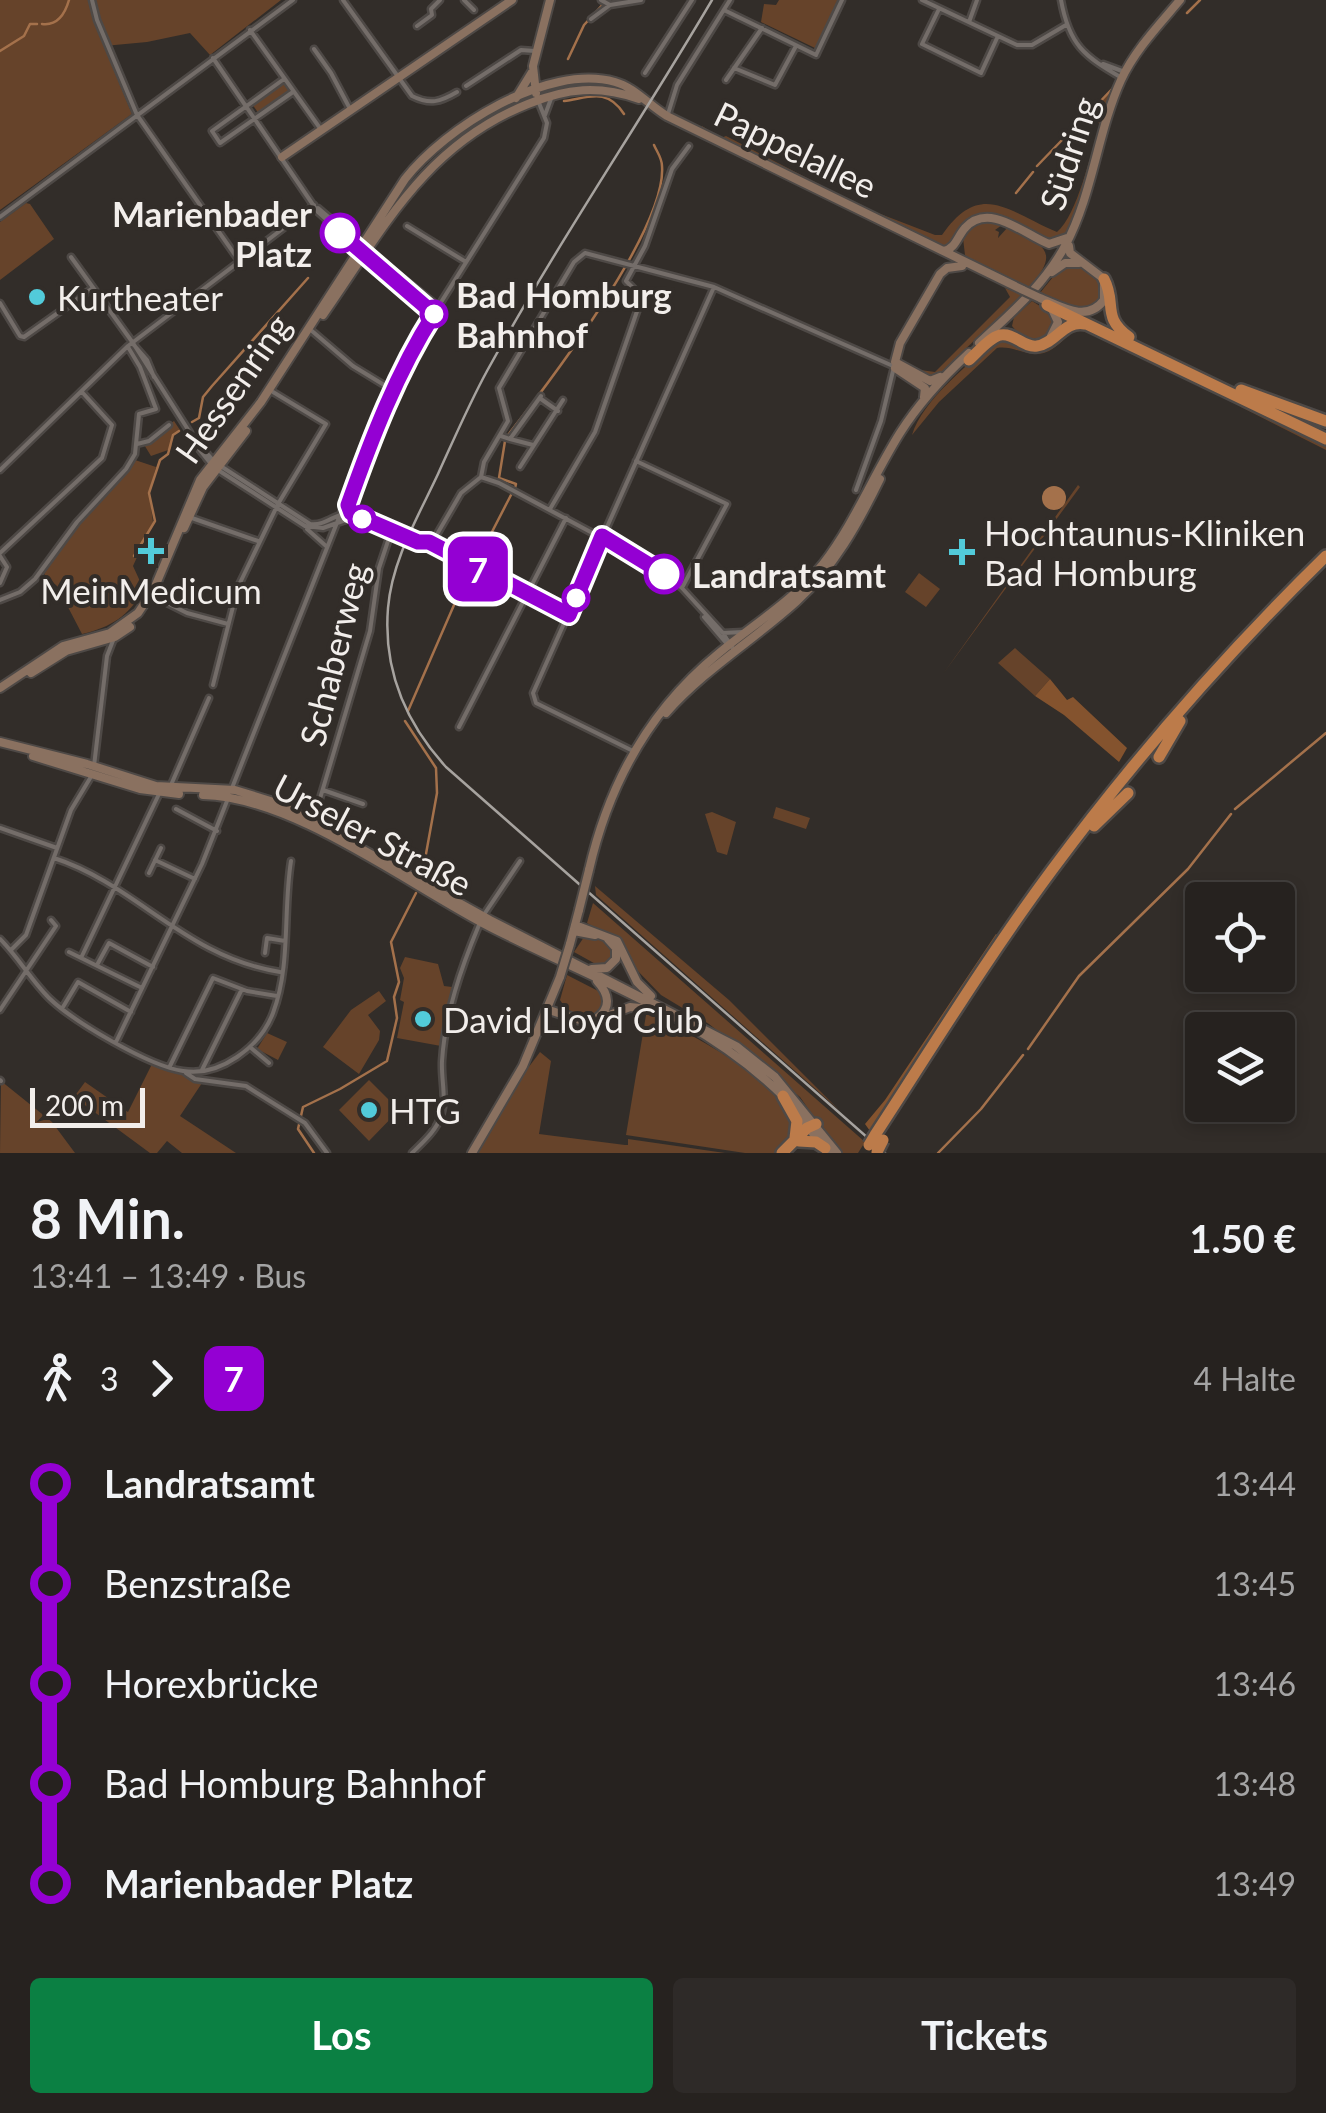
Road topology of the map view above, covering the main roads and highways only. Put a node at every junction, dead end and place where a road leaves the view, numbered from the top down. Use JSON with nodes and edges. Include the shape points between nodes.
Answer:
{"nodes":[{"id":1,"x":1104,"y":279,"type":"road end"},
{"id":2,"x":1097,"y":328,"type":"junction"},
{"id":3,"x":1132,"y":339,"type":"junction"},
{"id":4,"x":971,"y":354,"type":"road end"},
{"id":5,"x":1242,"y":394,"type":"junction"},
{"id":6,"x":1326,"y":420,"type":"edge"},
{"id":7,"x":1326,"y":440,"type":"edge"},
{"id":8,"x":1326,"y":556,"type":"edge"},
{"id":9,"x":1326,"y":566,"type":"edge"},
{"id":10,"x":1213,"y":673,"type":"junction"},
{"id":11,"x":1171,"y":708,"type":"dead end"},
{"id":12,"x":1180,"y":721,"type":"junction"},
{"id":13,"x":1143,"y":746,"type":"dead end"},
{"id":14,"x":1158,"y":756,"type":"dead end"},
{"id":15,"x":1137,"y":762,"type":"junction"},
{"id":16,"x":1128,"y":793,"type":"dead end"},
{"id":17,"x":1094,"y":826,"type":"junction"},
{"id":18,"x":783,"y":1096,"type":"road end"},
{"id":19,"x":812,"y":1127,"type":"road end"},
{"id":20,"x":797,"y":1140,"type":"junction"},
{"id":21,"x":875,"y":1146,"type":"edge"},
{"id":22,"x":830,"y":1151,"type":"edge"},
{"id":23,"x":783,"y":1153,"type":"edge"}],
"edges":[{"from":1,"to":3,"type":"highway","via":[[1115,326]]},
{"from":2,"to":3,"type":"highway","via":[[1047,302]]},
{"from":2,"to":4,"type":"highway","via":[[1074,323],[1034,346],[999,335]]},
{"from":2,"to":5,"type":"highway"},
{"from":3,"to":5,"type":"highway"},
{"from":5,"to":6,"type":"highway"},
{"from":5,"to":7,"type":"highway"},
{"from":8,"to":10,"type":"highway"},
{"from":9,"to":12,"type":"highway"},
{"from":10,"to":11,"type":"highway"},
{"from":10,"to":15,"type":"highway"},
{"from":12,"to":14,"type":"highway"},
{"from":12,"to":17,"type":"highway"},
{"from":13,"to":15,"type":"highway"},
{"from":15,"to":21,"type":"highway","via":[[1014,923]]},
{"from":16,"to":17,"type":"highway"},
{"from":17,"to":21,"type":"highway"},
{"from":18,"to":20,"type":"highway","via":[[798,1121]]},
{"from":19,"to":20,"type":"highway"},
{"from":20,"to":22,"type":"highway"},
{"from":20,"to":23,"type":"highway"}]}
